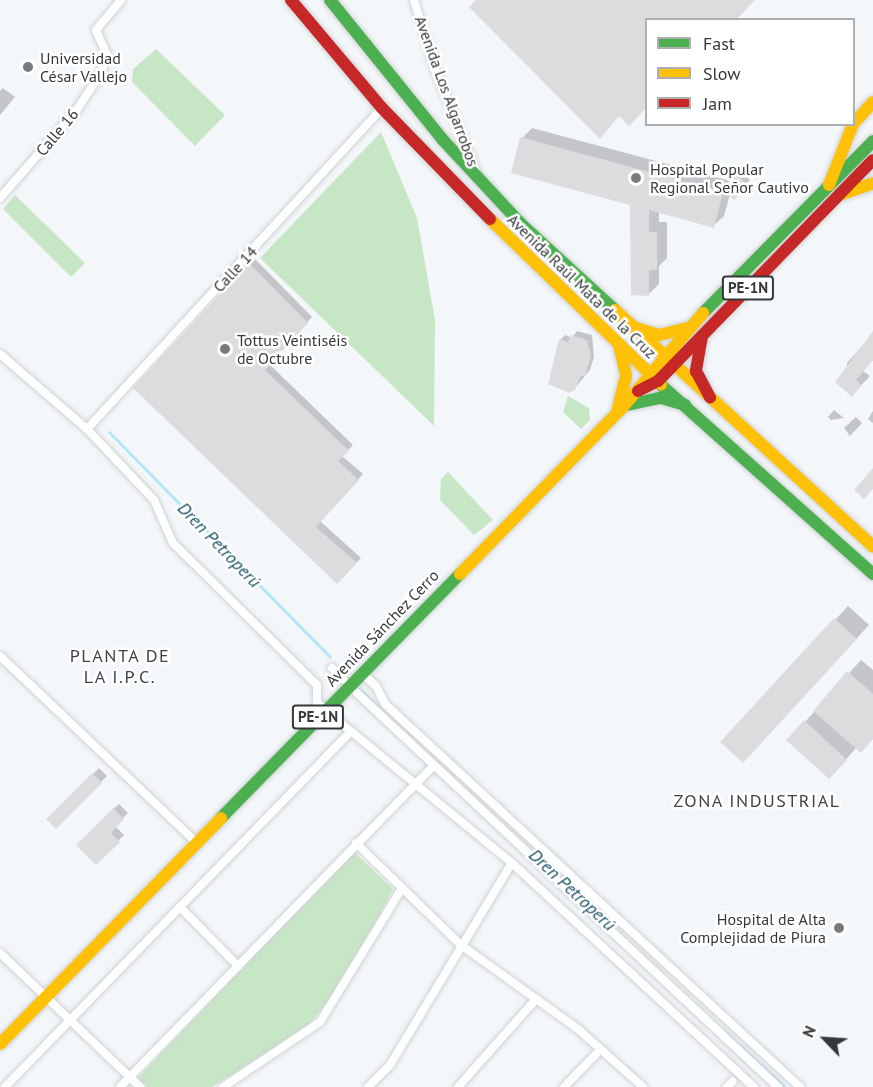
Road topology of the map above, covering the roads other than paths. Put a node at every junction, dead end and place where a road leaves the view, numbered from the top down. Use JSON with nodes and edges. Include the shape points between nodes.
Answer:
{"nodes":[{"id":1,"x":121,"y":0,"type":"edge"},
{"id":2,"x":291,"y":0,"type":"edge"},
{"id":3,"x":330,"y":0,"type":"edge"},
{"id":4,"x":414,"y":0,"type":"edge"},
{"id":5,"x":873,"y":102,"type":"edge"},
{"id":6,"x":382,"y":108,"type":"junction"},
{"id":7,"x":855,"y":122,"type":"edge"},
{"id":8,"x":852,"y":126,"type":"edge"},
{"id":9,"x":873,"y":141,"type":"edge"},
{"id":10,"x":873,"y":160,"type":"edge"},
{"id":11,"x":482,"y":182,"type":"junction"},
{"id":12,"x":873,"y":183,"type":"edge"},
{"id":13,"x":828,"y":187,"type":"junction"},
{"id":14,"x":838,"y":196,"type":"junction"},
{"id":15,"x":0,"y":198,"type":"edge"},
{"id":16,"x":573,"y":272,"type":"junction"},
{"id":17,"x":545,"y":274,"type":"junction"},
{"id":18,"x":633,"y":327,"type":"junction"},
{"id":19,"x":689,"y":327,"type":"junction"},
{"id":20,"x":702,"y":334,"type":"junction"},
{"id":21,"x":619,"y":345,"type":"junction"},
{"id":22,"x":0,"y":354,"type":"edge"},
{"id":23,"x":669,"y":360,"type":"junction"},
{"id":24,"x":653,"y":377,"type":"junction"},
{"id":25,"x":710,"y":397,"type":"junction"},
{"id":26,"x":685,"y":405,"type":"junction"},
{"id":27,"x":619,"y":411,"type":"junction"},
{"id":28,"x":87,"y":429,"type":"junction"},
{"id":29,"x":873,"y":546,"type":"edge"},
{"id":30,"x":873,"y":574,"type":"edge"},
{"id":31,"x":0,"y":656,"type":"edge"},
{"id":32,"x":332,"y":668,"type":"dead end"},
{"id":33,"x":362,"y":673,"type":"junction"},
{"id":34,"x":343,"y":679,"type":"dead end"},
{"id":35,"x":357,"y":693,"type":"dead end"},
{"id":36,"x":325,"y":710,"type":"junction"},
{"id":37,"x":351,"y":731,"type":"junction"},
{"id":38,"x":432,"y":767,"type":"junction"},
{"id":39,"x":415,"y":785,"type":"junction"},
{"id":40,"x":196,"y":842,"type":"junction"},
{"id":41,"x":356,"y":843,"type":"junction"},
{"id":42,"x":512,"y":863,"type":"junction"},
{"id":43,"x":401,"y":890,"type":"junction"},
{"id":44,"x":180,"y":907,"type":"junction"},
{"id":45,"x":461,"y":945,"type":"junction"},
{"id":46,"x":0,"y":953,"type":"edge"},
{"id":47,"x":238,"y":966,"type":"junction"},
{"id":48,"x":47,"y":997,"type":"junction"},
{"id":49,"x":536,"y":999,"type":"junction"},
{"id":50,"x":72,"y":1020,"type":"junction"},
{"id":51,"x":0,"y":1044,"type":"edge"},
{"id":52,"x":601,"y":1049,"type":"junction"},
{"id":53,"x":129,"y":1077,"type":"junction"},
{"id":54,"x":5,"y":1087,"type":"edge"},
{"id":55,"x":120,"y":1087,"type":"edge"},
{"id":56,"x":140,"y":1087,"type":"edge"},
{"id":57,"x":223,"y":1087,"type":"edge"},
{"id":58,"x":368,"y":1087,"type":"edge"},
{"id":59,"x":458,"y":1087,"type":"edge"},
{"id":60,"x":564,"y":1087,"type":"edge"},
{"id":61,"x":643,"y":1087,"type":"edge"},
{"id":62,"x":754,"y":1087,"type":"edge"},
{"id":63,"x":778,"y":1087,"type":"edge"},
{"id":64,"x":800,"y":1087,"type":"edge"}],
"edges":[{"from":1,"to":15,"type":"street","name":"Calle 16","via":[[96,30],[107,56],[101,73],[76,111]]},
{"from":2,"to":6,"type":"main road","name":"Avenida Raúl Mata de la Cruz"},
{"from":3,"to":11,"type":"main road","name":"Avenida Raúl Mata de la Cruz"},
{"from":4,"to":11,"type":"street","name":"Avenida Los Algarrobos","via":[[435,69]]},
{"from":5,"to":7,"type":"main road","name":"Avenida Sánchez Cerro"},
{"from":6,"to":17,"type":"main road","name":"Avenida Raúl Mata de la Cruz"},
{"from":6,"to":28,"type":"street","name":"Calle 14"},
{"from":8,"to":13,"type":"main road","name":"Avenida Sánchez Cerro"},
{"from":9,"to":13,"type":"main road","name":"Avenida Sánchez Cerro","number":"PE-1N"},
{"from":10,"to":14,"type":"main road","name":"Avenida Sánchez Cerro","number":"PE-1N"},
{"from":11,"to":16,"type":"main road","name":"Avenida Raúl Mata de la Cruz"},
{"from":12,"to":14,"type":"main road","name":"Avenida Sánchez Cerro"},
{"from":13,"to":19,"type":"main road","name":"Avenida Sánchez Cerro","number":"PE-1N"},
{"from":14,"to":20,"type":"main road","name":"Avenida Sánchez Cerro","number":"PE-1N"},
{"from":16,"to":17,"type":"main road","via":[[585,289],[583,296]]},
{"from":16,"to":18,"type":"main road","name":"Avenida Raúl Mata de la Cruz"},
{"from":17,"to":21,"type":"main road","name":"Avenida Raúl Mata de la Cruz"},
{"from":18,"to":19,"type":"main road","via":[[659,335]]},
{"from":18,"to":23,"type":"main road","name":"Avenida Raúl Mata de la Cruz"},
{"from":19,"to":23,"type":"main road","name":"Avenida Sánchez Cerro","number":"PE-1N"},
{"from":20,"to":23,"type":"main road","name":"Avenida Sánchez Cerro","number":"PE-1N"},
{"from":20,"to":25,"type":"main road","via":[[696,370]]},
{"from":21,"to":24,"type":"main road","name":"Avenida Raúl Mata de la Cruz"},
{"from":21,"to":27,"type":"main road","via":[[625,358],[626,384]]},
{"from":22,"to":28,"type":"street"},
{"from":23,"to":24,"type":"main road","name":"Avenida Sánchez Cerro","number":"PE-1N"},
{"from":23,"to":25,"type":"main road","name":"Avenida Raúl Mata de la Cruz"},
{"from":24,"to":26,"type":"main road","name":"Avenida Raúl Mata de la Cruz"},
{"from":24,"to":27,"type":"main road","name":"Avenida Sánchez Cerro","number":"PE-1N"},
{"from":25,"to":29,"type":"main road","name":"Avenida Raúl Mata de la Cruz"},
{"from":26,"to":27,"type":"main road","via":[[661,398],[641,400]]},
{"from":26,"to":30,"type":"main road","name":"Avenida Raúl Mata de la Cruz"},
{"from":27,"to":33,"type":"main road","name":"Avenida Sánchez Cerro","number":"PE-1N"},
{"from":28,"to":36,"type":"street","via":[[154,500],[173,543],[317,685],[315,696]]},
{"from":31,"to":40,"type":"street"},
{"from":32,"to":34,"type":"street"},
{"from":33,"to":36,"type":"main road","name":"Avenida Sánchez Cerro","number":"PE-1N"},
{"from":33,"to":64,"type":"street","via":[[376,686],[384,704]]},
{"from":35,"to":38,"type":"street"},
{"from":36,"to":37,"type":"street"},
{"from":36,"to":40,"type":"main road","name":"Avenida Sánchez Cerro","number":"PE-1N"},
{"from":37,"to":39,"type":"street"},
{"from":37,"to":44,"type":"street"},
{"from":38,"to":39,"type":"street"},
{"from":38,"to":63,"type":"street"},
{"from":39,"to":41,"type":"street"},
{"from":39,"to":42,"type":"street"},
{"from":40,"to":48,"type":"main road","name":"Avenida Sánchez Cerro","number":"PE-1N"},
{"from":41,"to":43,"type":"street"},
{"from":41,"to":47,"type":"street"},
{"from":42,"to":45,"type":"street"},
{"from":42,"to":62,"type":"street"},
{"from":43,"to":45,"type":"street"},
{"from":43,"to":57,"type":"street","via":[[320,1022]]},
{"from":44,"to":47,"type":"street"},
{"from":44,"to":50,"type":"street"},
{"from":45,"to":49,"type":"street"},
{"from":45,"to":58,"type":"street","via":[[390,1065]]},
{"from":46,"to":48,"type":"street"},
{"from":47,"to":53,"type":"street"},
{"from":48,"to":50,"type":"street"},
{"from":48,"to":51,"type":"main road","name":"Avenida Sánchez Cerro","number":"PE-1N"},
{"from":49,"to":52,"type":"street"},
{"from":49,"to":59,"type":"street"},
{"from":50,"to":53,"type":"street"},
{"from":50,"to":54,"type":"street"},
{"from":52,"to":60,"type":"street"},
{"from":52,"to":61,"type":"street"},
{"from":53,"to":55,"type":"street"},
{"from":53,"to":56,"type":"street"}]}
